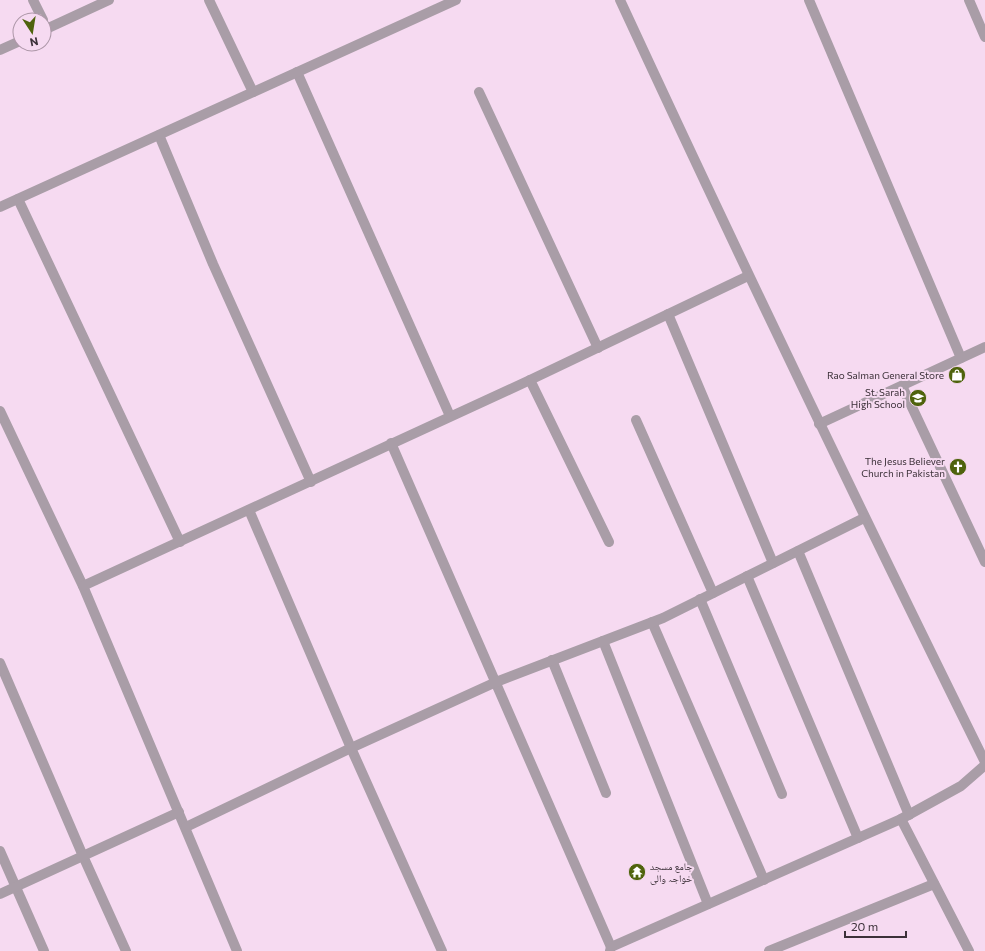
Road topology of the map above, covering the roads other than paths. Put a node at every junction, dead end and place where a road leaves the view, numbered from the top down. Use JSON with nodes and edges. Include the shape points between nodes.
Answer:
{"nodes":[{"id":1,"x":33,"y":0,"type":"edge"},
{"id":2,"x":109,"y":0,"type":"edge"},
{"id":3,"x":210,"y":0,"type":"edge"},
{"id":4,"x":456,"y":0,"type":"edge"},
{"id":5,"x":620,"y":0,"type":"edge"},
{"id":6,"x":809,"y":0,"type":"edge"},
{"id":7,"x":969,"y":0,"type":"edge"},
{"id":8,"x":38,"y":12,"type":"edge"},
{"id":9,"x":52,"y":22,"type":"edge"},
{"id":10,"x":985,"y":37,"type":"edge"},
{"id":11,"x":12,"y":44,"type":"edge"},
{"id":12,"x":0,"y":50,"type":"edge"},
{"id":13,"x":297,"y":72,"type":"junction"},
{"id":14,"x":252,"y":92,"type":"junction"},
{"id":15,"x":479,"y":92,"type":"dead end"},
{"id":16,"x":159,"y":135,"type":"junction"},
{"id":17,"x":18,"y":199,"type":"junction"},
{"id":18,"x":0,"y":207,"type":"edge"},
{"id":19,"x":748,"y":276,"type":"junction"},
{"id":20,"x":668,"y":314,"type":"junction"},
{"id":21,"x":598,"y":348,"type":"junction"},
{"id":22,"x":985,"y":348,"type":"edge"},
{"id":23,"x":961,"y":358,"type":"junction"},
{"id":24,"x":530,"y":380,"type":"junction"},
{"id":25,"x":902,"y":386,"type":"junction"},
{"id":26,"x":0,"y":411,"type":"edge"},
{"id":27,"x":450,"y":416,"type":"junction"},
{"id":28,"x":636,"y":420,"type":"dead end"},
{"id":29,"x":819,"y":424,"type":"junction"},
{"id":30,"x":391,"y":443,"type":"junction"},
{"id":31,"x":311,"y":482,"type":"junction"},
{"id":32,"x":249,"y":510,"type":"junction"},
{"id":33,"x":864,"y":518,"type":"junction"},
{"id":34,"x":180,"y":542,"type":"junction"},
{"id":35,"x":609,"y":542,"type":"dead end"},
{"id":36,"x":798,"y":551,"type":"junction"},
{"id":37,"x":985,"y":562,"type":"edge"},
{"id":38,"x":773,"y":563,"type":"junction"},
{"id":39,"x":747,"y":576,"type":"junction"},
{"id":40,"x":83,"y":586,"type":"junction"},
{"id":41,"x":713,"y":593,"type":"junction"},
{"id":42,"x":700,"y":599,"type":"junction"},
{"id":43,"x":652,"y":622,"type":"junction"},
{"id":44,"x":603,"y":641,"type":"junction"},
{"id":45,"x":552,"y":660,"type":"junction"},
{"id":46,"x":0,"y":663,"type":"edge"},
{"id":47,"x":496,"y":682,"type":"junction"},
{"id":48,"x":351,"y":748,"type":"junction"},
{"id":49,"x":985,"y":762,"type":"edge"},
{"id":50,"x":985,"y":765,"type":"edge"},
{"id":51,"x":606,"y":793,"type":"dead end"},
{"id":52,"x":782,"y":794,"type":"dead end"},
{"id":53,"x":179,"y":812,"type":"junction"},
{"id":54,"x":905,"y":817,"type":"junction"},
{"id":55,"x":186,"y":827,"type":"junction"},
{"id":56,"x":858,"y":838,"type":"junction"},
{"id":57,"x":0,"y":851,"type":"edge"},
{"id":58,"x":83,"y":856,"type":"junction"},
{"id":59,"x":764,"y":880,"type":"junction"},
{"id":60,"x":934,"y":884,"type":"junction"},
{"id":61,"x":16,"y":887,"type":"junction"},
{"id":62,"x":0,"y":894,"type":"edge"},
{"id":63,"x":708,"y":904,"type":"junction"},
{"id":64,"x":610,"y":949,"type":"edge"},
{"id":65,"x":44,"y":951,"type":"edge"},
{"id":66,"x":126,"y":951,"type":"edge"},
{"id":67,"x":237,"y":951,"type":"edge"},
{"id":68,"x":442,"y":951,"type":"edge"},
{"id":69,"x":769,"y":951,"type":"edge"},
{"id":70,"x":969,"y":951,"type":"edge"}],
"edges":[{"from":1,"to":8,"type":"street"},
{"from":2,"to":9,"type":"street"},
{"from":3,"to":14,"type":"street"},
{"from":4,"to":13,"type":"street"},
{"from":5,"to":19,"type":"street"},
{"from":6,"to":23,"type":"street"},
{"from":7,"to":10,"type":"street"},
{"from":11,"to":12,"type":"street"},
{"from":13,"to":14,"type":"street"},
{"from":13,"to":27,"type":"street"},
{"from":14,"to":16,"type":"street"},
{"from":15,"to":21,"type":"street"},
{"from":16,"to":17,"type":"street"},
{"from":16,"to":31,"type":"street","via":[[213,264]]},
{"from":17,"to":18,"type":"street"},
{"from":17,"to":34,"type":"street"},
{"from":19,"to":20,"type":"street"},
{"from":19,"to":29,"type":"street"},
{"from":20,"to":21,"type":"street"},
{"from":20,"to":38,"type":"street"},
{"from":21,"to":24,"type":"street"},
{"from":22,"to":23,"type":"street"},
{"from":23,"to":25,"type":"street"},
{"from":24,"to":27,"type":"street"},
{"from":24,"to":35,"type":"street"},
{"from":25,"to":29,"type":"street"},
{"from":25,"to":37,"type":"street"},
{"from":26,"to":40,"type":"street"},
{"from":27,"to":30,"type":"street"},
{"from":28,"to":41,"type":"street"},
{"from":29,"to":33,"type":"street"},
{"from":30,"to":31,"type":"street"},
{"from":30,"to":47,"type":"street"},
{"from":31,"to":32,"type":"street"},
{"from":32,"to":34,"type":"street"},
{"from":32,"to":48,"type":"street"},
{"from":33,"to":36,"type":"street"},
{"from":33,"to":49,"type":"street"},
{"from":34,"to":40,"type":"street"},
{"from":36,"to":38,"type":"street"},
{"from":36,"to":54,"type":"street"},
{"from":38,"to":39,"type":"street"},
{"from":39,"to":41,"type":"street"},
{"from":39,"to":56,"type":"street"},
{"from":40,"to":53,"type":"street"},
{"from":41,"to":42,"type":"street"},
{"from":42,"to":43,"type":"street"},
{"from":42,"to":52,"type":"street"},
{"from":43,"to":44,"type":"street"},
{"from":43,"to":59,"type":"street"},
{"from":44,"to":45,"type":"street"},
{"from":44,"to":63,"type":"street"},
{"from":45,"to":47,"type":"street"},
{"from":45,"to":51,"type":"street"},
{"from":46,"to":58,"type":"street"},
{"from":47,"to":48,"type":"street"},
{"from":47,"to":64,"type":"street"},
{"from":48,"to":55,"type":"street"},
{"from":48,"to":68,"type":"street"},
{"from":50,"to":54,"type":"street","via":[[961,786]]},
{"from":53,"to":55,"type":"street"},
{"from":53,"to":58,"type":"street"},
{"from":54,"to":56,"type":"street"},
{"from":54,"to":60,"type":"street"},
{"from":55,"to":67,"type":"street"},
{"from":56,"to":59,"type":"street"},
{"from":57,"to":61,"type":"street"},
{"from":58,"to":61,"type":"street"},
{"from":58,"to":66,"type":"street"},
{"from":59,"to":63,"type":"street"},
{"from":60,"to":69,"type":"street"},
{"from":60,"to":70,"type":"street"},
{"from":61,"to":62,"type":"street"},
{"from":61,"to":65,"type":"street"},
{"from":63,"to":64,"type":"street"}]}
